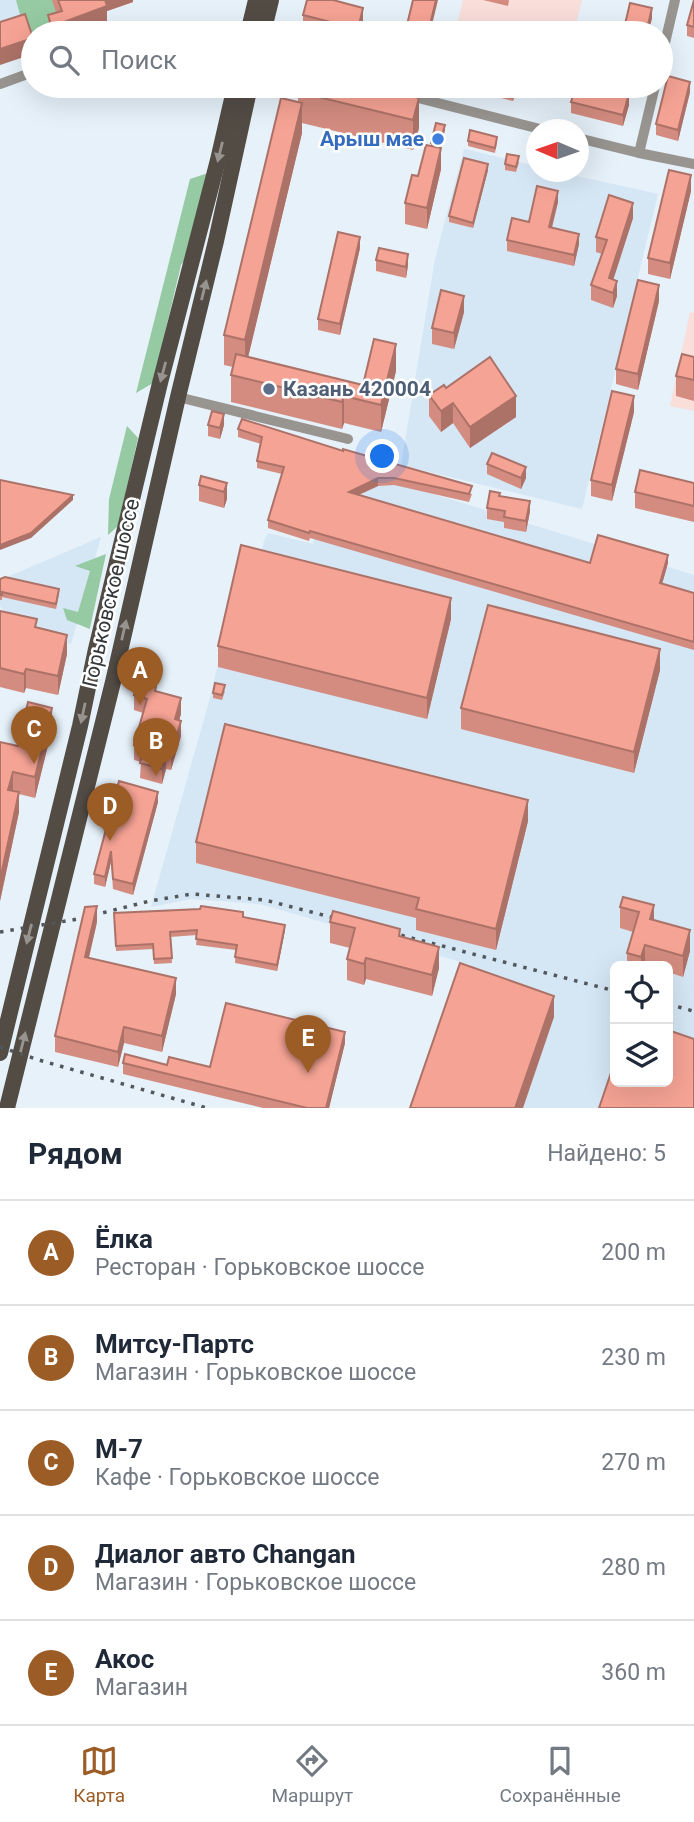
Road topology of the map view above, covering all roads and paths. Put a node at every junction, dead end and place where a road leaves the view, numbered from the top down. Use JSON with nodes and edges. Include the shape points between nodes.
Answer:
{"nodes":[{"id":1,"x":256,"y":0,"type":"edge"},
{"id":2,"x":271,"y":0,"type":"edge"},
{"id":3,"x":675,"y":0,"type":"edge"},
{"id":4,"x":251,"y":21,"type":"edge"},
{"id":5,"x":266,"y":21,"type":"edge"},
{"id":6,"x":670,"y":21,"type":"edge"},
{"id":7,"x":21,"y":76,"type":"edge"},
{"id":8,"x":0,"y":84,"type":"edge"},
{"id":9,"x":232,"y":98,"type":"edge"},
{"id":10,"x":247,"y":98,"type":"edge"},
{"id":11,"x":418,"y":98,"type":"edge"},
{"id":12,"x":652,"y":98,"type":"edge"},
{"id":13,"x":526,"y":125,"type":"edge"},
{"id":14,"x":589,"y":140,"type":"edge"},
{"id":15,"x":639,"y":153,"type":"junction"},
{"id":16,"x":694,"y":164,"type":"edge"},
{"id":17,"x":178,"y":397,"type":"junction"},
{"id":18,"x":348,"y":439,"type":"dead end"},
{"id":19,"x":0,"y":1053,"type":"edge"},
{"id":20,"x":7,"y":1108,"type":"edge"}],
"edges":[{"from":1,"to":4,"type":"main road"},
{"from":2,"to":5,"type":"main road"},
{"from":3,"to":6,"type":"street"},
{"from":7,"to":8,"type":"street"},
{"from":9,"to":19,"type":"main road","name":"Горьковское шоссе","one_way":true},
{"from":17,"to":10,"type":"main road","name":"Горьковское шоссе","one_way":true},
{"from":11,"to":13,"type":"street"},
{"from":12,"to":15,"type":"street"},
{"from":14,"to":15,"type":"street"},
{"from":15,"to":16,"type":"street"},
{"from":17,"to":18,"type":"street"},
{"from":20,"to":17,"type":"main road","name":"Горьковское шоссе","one_way":true,"via":[[82,812]]}]}
